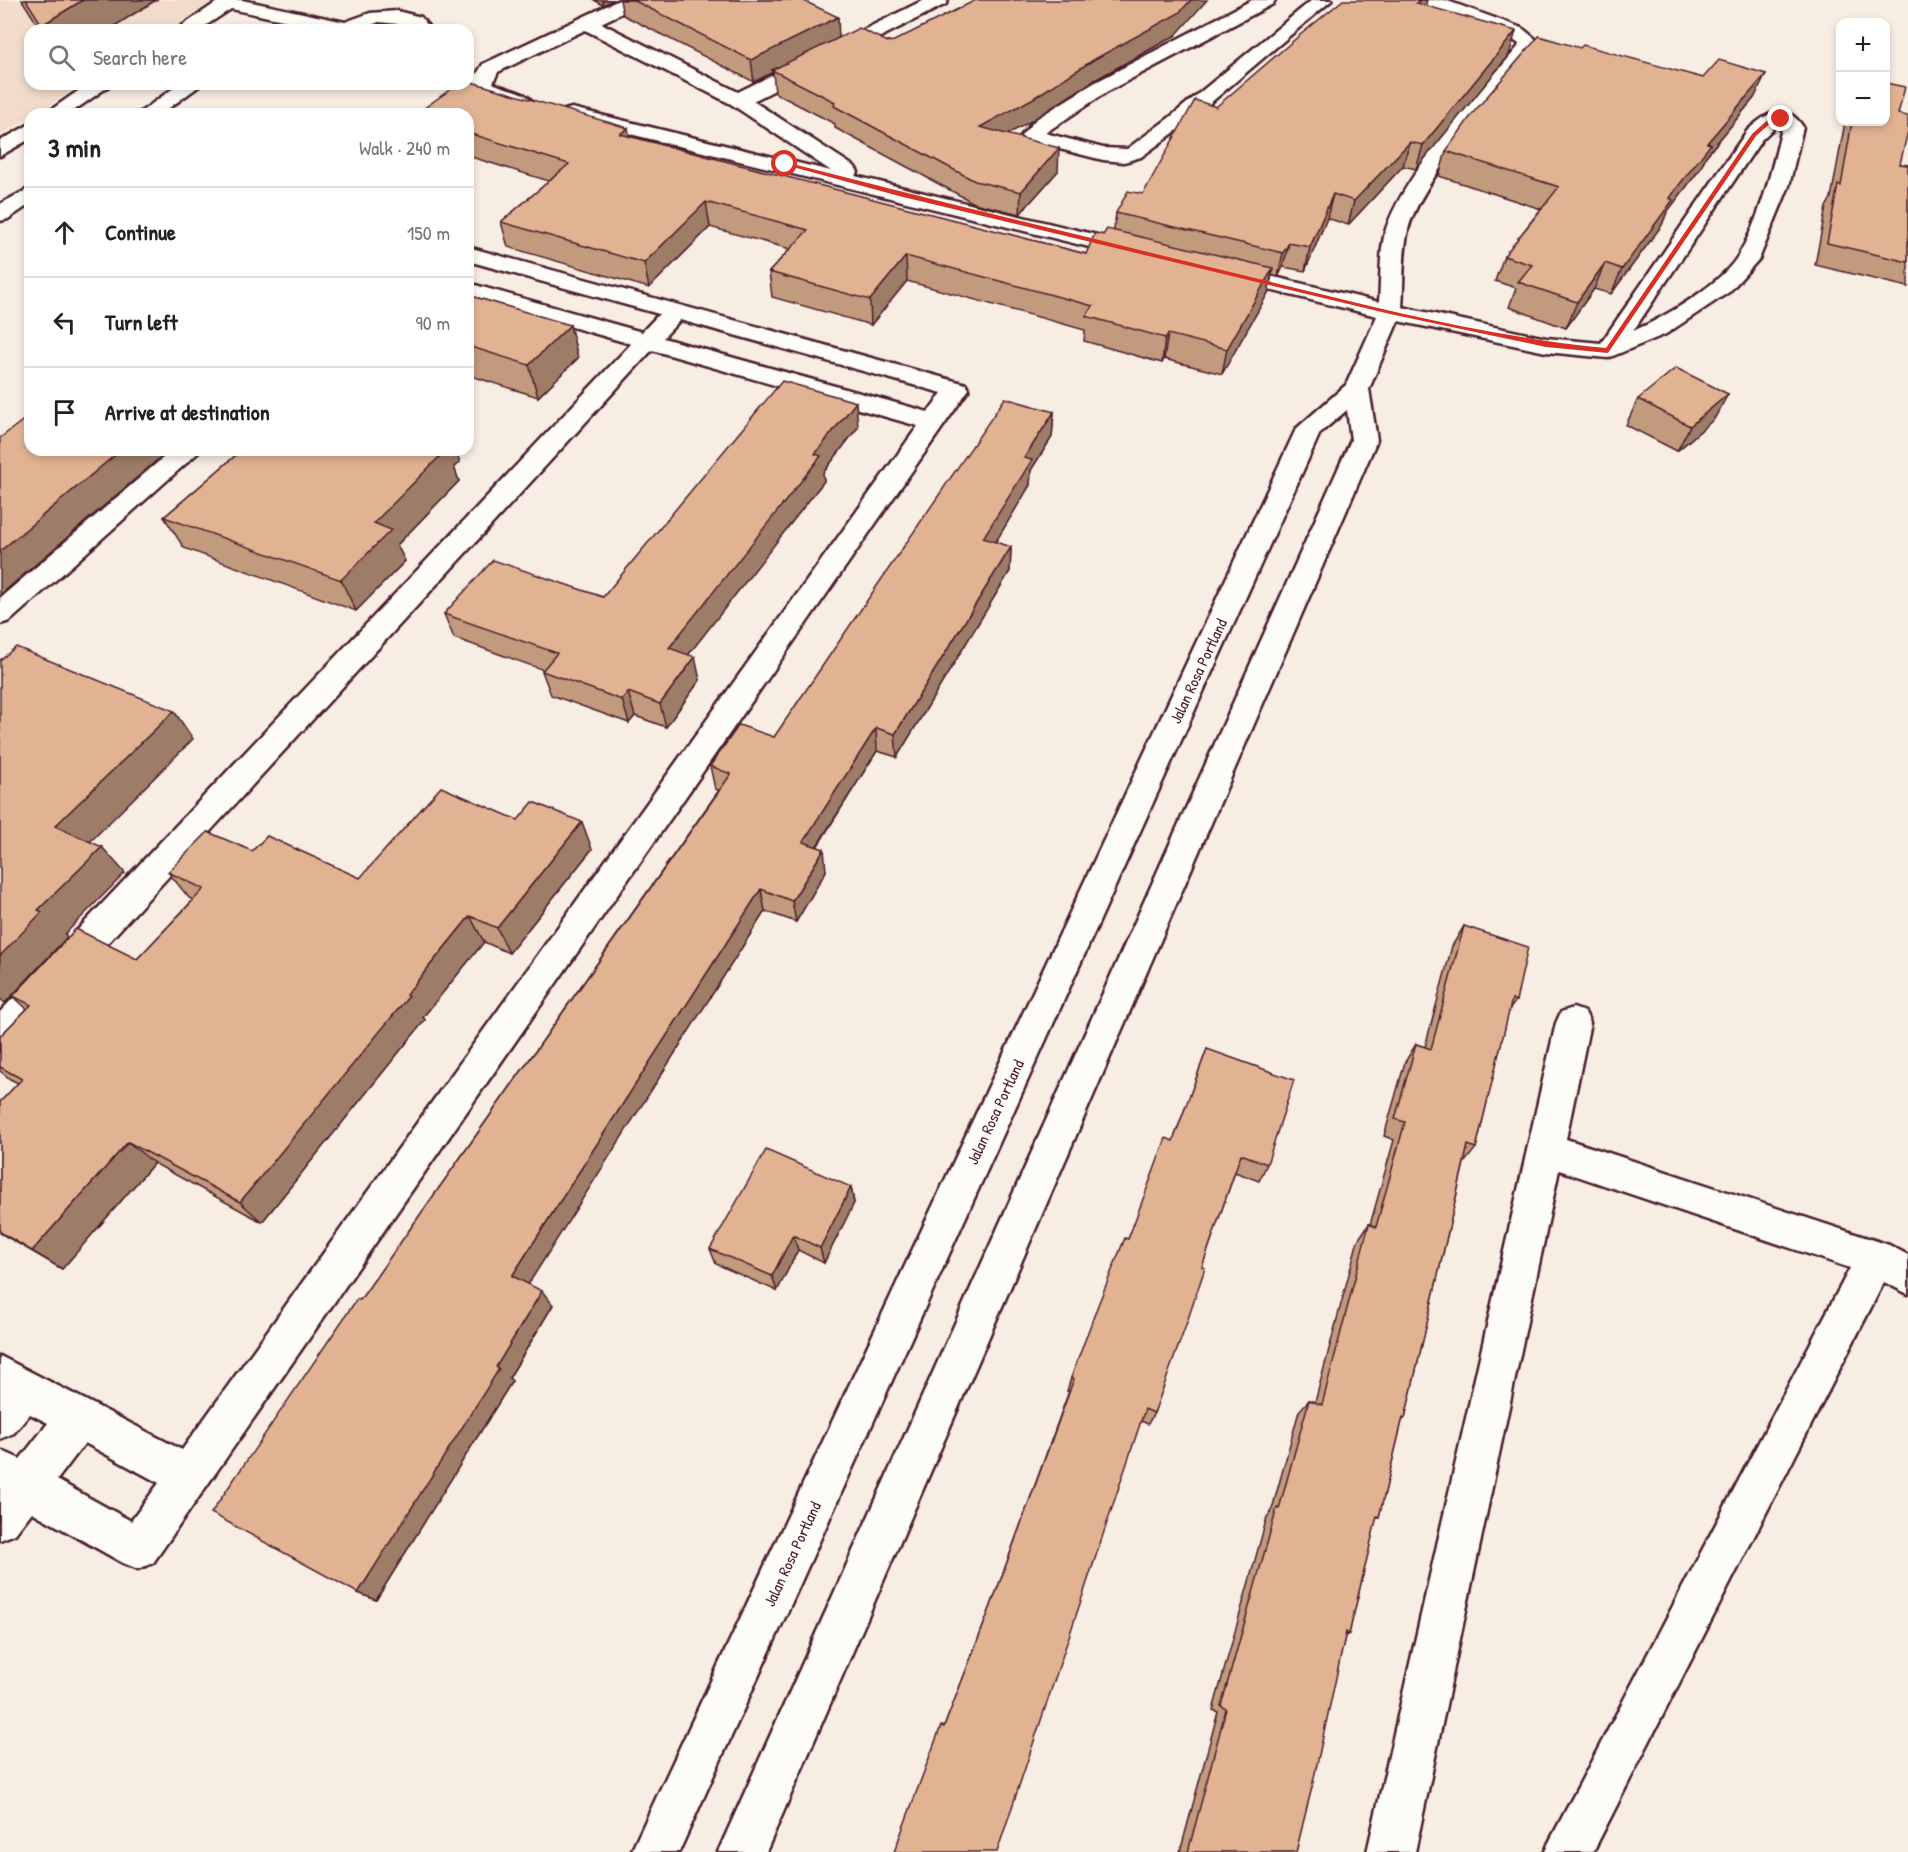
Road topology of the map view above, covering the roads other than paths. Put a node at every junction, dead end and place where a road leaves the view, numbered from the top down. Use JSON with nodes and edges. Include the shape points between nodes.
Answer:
{"nodes":[{"id":1,"x":323,"y":0,"type":"edge"},
{"id":2,"x":634,"y":0,"type":"edge"},
{"id":3,"x":939,"y":0,"type":"edge"},
{"id":4,"x":1266,"y":0,"type":"edge"},
{"id":5,"x":1323,"y":0,"type":"edge"},
{"id":6,"x":1428,"y":0,"type":"edge"},
{"id":7,"x":231,"y":2,"type":"edge"},
{"id":8,"x":292,"y":16,"type":"junction"},
{"id":9,"x":584,"y":22,"type":"junction"},
{"id":10,"x":196,"y":24,"type":"edge"},
{"id":11,"x":281,"y":24,"type":"edge"},
{"id":12,"x":326,"y":24,"type":"edge"},
{"id":13,"x":358,"y":24,"type":"edge"},
{"id":14,"x":416,"y":24,"type":"edge"},
{"id":15,"x":474,"y":63,"type":"edge"},
{"id":16,"x":490,"y":68,"type":"junction"},
{"id":17,"x":93,"y":90,"type":"edge"},
{"id":18,"x":183,"y":90,"type":"edge"},
{"id":19,"x":738,"y":100,"type":"junction"},
{"id":20,"x":65,"y":108,"type":"edge"},
{"id":21,"x":157,"y":108,"type":"edge"},
{"id":22,"x":24,"y":134,"type":"edge"},
{"id":23,"x":0,"y":150,"type":"edge"},
{"id":24,"x":871,"y":187,"type":"junction"},
{"id":25,"x":24,"y":198,"type":"edge"},
{"id":26,"x":0,"y":214,"type":"edge"},
{"id":27,"x":474,"y":256,"type":"edge"},
{"id":28,"x":1160,"y":257,"type":"edge"},
{"id":29,"x":1206,"y":268,"type":"edge"},
{"id":30,"x":474,"y":292,"type":"edge"},
{"id":31,"x":675,"y":311,"type":"junction"},
{"id":32,"x":1390,"y":312,"type":"junction"},
{"id":33,"x":648,"y":340,"type":"junction"},
{"id":34,"x":1608,"y":351,"type":"junction"},
{"id":35,"x":1357,"y":389,"type":"junction"},
{"id":36,"x":934,"y":422,"type":"junction"},
{"id":37,"x":181,"y":456,"type":"edge"},
{"id":38,"x":0,"y":614,"type":"edge"},
{"id":39,"x":1573,"y":1023,"type":"dead end"},
{"id":40,"x":0,"y":1036,"type":"edge"},
{"id":41,"x":1546,"y":1149,"type":"junction"},
{"id":42,"x":1892,"y":1266,"type":"edge"},
{"id":43,"x":12,"y":1382,"type":"edge"},
{"id":44,"x":79,"y":1417,"type":"junction"},
{"id":45,"x":0,"y":1419,"type":"edge"},
{"id":46,"x":189,"y":1476,"type":"junction"},
{"id":47,"x":13,"y":1478,"type":"edge"},
{"id":48,"x":0,"y":1519,"type":"edge"},
{"id":49,"x":655,"y":1852,"type":"edge"},
{"id":50,"x":742,"y":1852,"type":"edge"},
{"id":51,"x":1391,"y":1852,"type":"edge"},
{"id":52,"x":1568,"y":1852,"type":"edge"}],
"edges":[{"from":1,"to":8,"type":"street"},
{"from":2,"to":9,"type":"street"},
{"from":3,"to":19,"type":"street"},
{"from":4,"to":5,"type":"street","via":[[1114,79],[1042,123],[1031,136],[1103,154],[1134,153]]},
{"from":6,"to":32,"type":"street","name":"Jalan Rosa Portland","via":[[1521,34],[1529,42],[1417,189],[1397,230]]},
{"from":7,"to":8,"type":"street"},
{"from":7,"to":10,"type":"street"},
{"from":8,"to":11,"type":"street"},
{"from":8,"to":12,"type":"street"},
{"from":9,"to":16,"type":"street"},
{"from":9,"to":19,"type":"street"},
{"from":13,"to":14,"type":"street","via":[[394,16]]},
{"from":15,"to":16,"type":"street"},
{"from":16,"to":24,"type":"street","via":[[483,80],[483,86],[489,90]]},
{"from":17,"to":20,"type":"street"},
{"from":18,"to":21,"type":"street"},
{"from":19,"to":24,"type":"street"},
{"from":22,"to":23,"type":"street"},
{"from":24,"to":28,"type":"street"},
{"from":25,"to":26,"type":"street"},
{"from":27,"to":31,"type":"street"},
{"from":29,"to":32,"type":"street"},
{"from":30,"to":33,"type":"street"},
{"from":31,"to":33,"type":"street"},
{"from":31,"to":36,"type":"street","via":[[957,389]]},
{"from":32,"to":34,"type":"street","via":[[1546,345]]},
{"from":32,"to":35,"type":"street","name":"Jalan Rosa Portland"},
{"from":33,"to":36,"type":"street"},
{"from":33,"to":40,"type":"street"},
{"from":34,"to":34,"type":"street","via":[[1658,329],[1721,287],[1748,259],[1778,186],[1793,128],[1788,122],[1773,118],[1754,135]]},
{"from":35,"to":49,"type":"street","name":"Jalan Rosa Portland","via":[[1310,429]]},
{"from":35,"to":50,"type":"street","via":[[1364,440]]},
{"from":36,"to":46,"type":"street"},
{"from":37,"to":38,"type":"street"},
{"from":39,"to":41,"type":"street"},
{"from":41,"to":42,"type":"street"},
{"from":41,"to":51,"type":"street"},
{"from":42,"to":52,"type":"street"},
{"from":43,"to":44,"type":"street"},
{"from":43,"to":45,"type":"street"},
{"from":44,"to":46,"type":"street"},
{"from":44,"to":47,"type":"street"},
{"from":46,"to":47,"type":"street","via":[[138,1548]]},
{"from":47,"to":48,"type":"street"}]}
